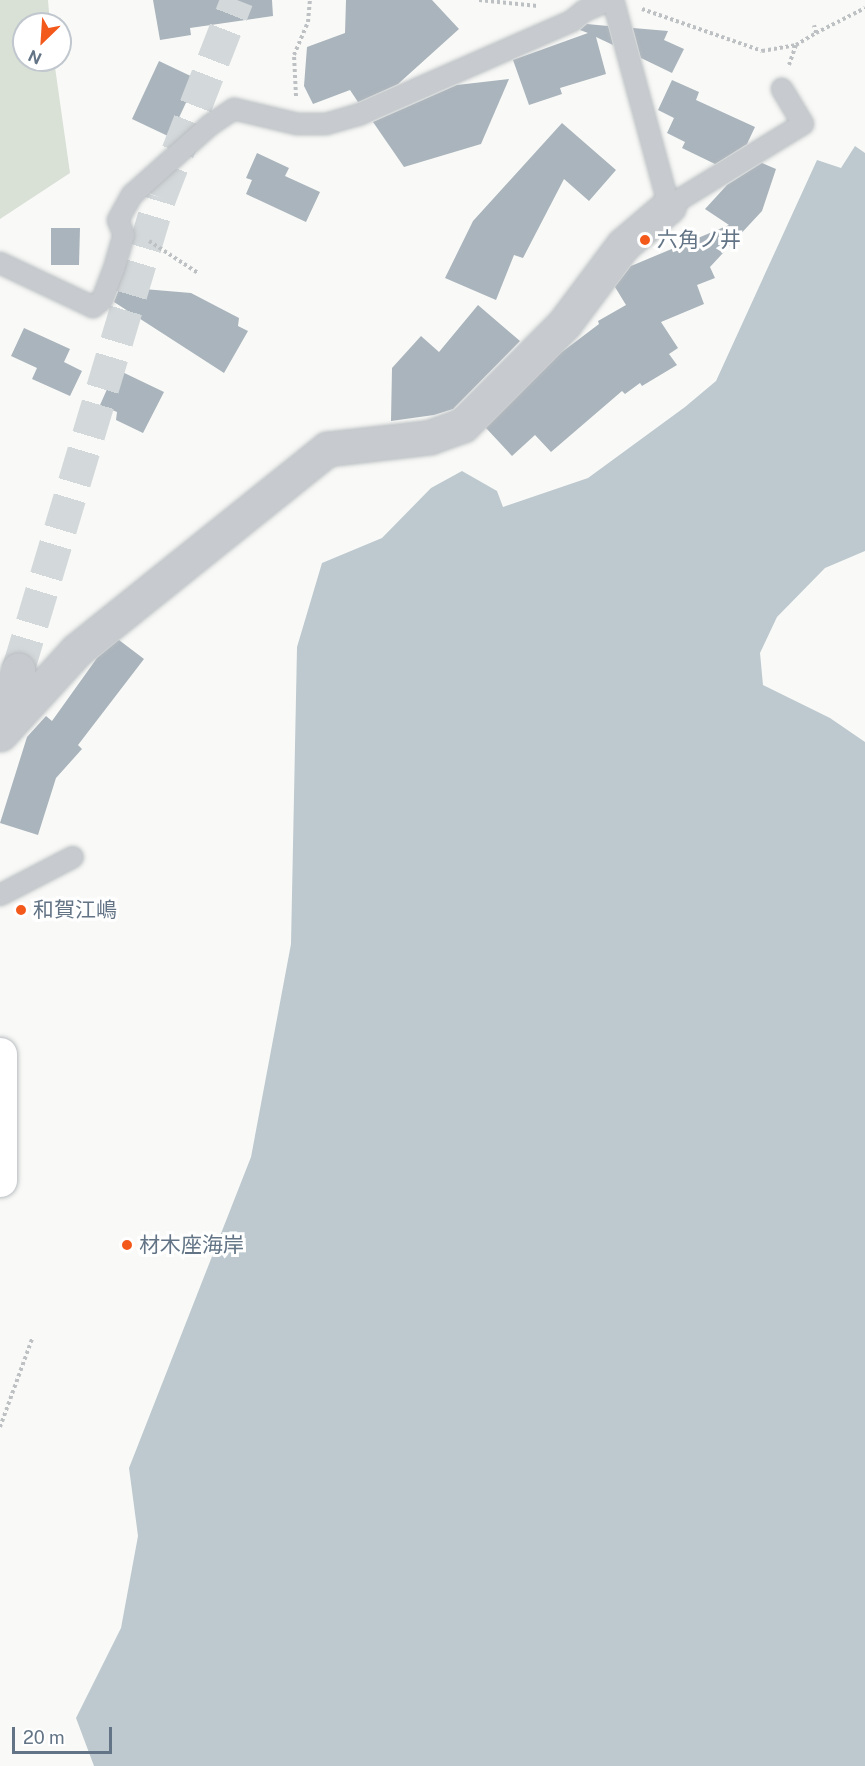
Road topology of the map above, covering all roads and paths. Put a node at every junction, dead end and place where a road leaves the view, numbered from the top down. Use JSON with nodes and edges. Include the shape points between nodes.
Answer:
{"nodes":[{"id":1,"x":310,"y":0,"type":"edge"},
{"id":2,"x":479,"y":0,"type":"edge"},
{"id":3,"x":612,"y":0,"type":"edge"},
{"id":4,"x":638,"y":8,"type":"dead end"},
{"id":5,"x":865,"y":8,"type":"edge"},
{"id":6,"x":584,"y":11,"type":"junction"},
{"id":7,"x":814,"y":25,"type":"dead end"},
{"id":8,"x":816,"y":33,"type":"junction"},
{"id":9,"x":796,"y":45,"type":"junction"},
{"id":10,"x":782,"y":89,"type":"joint"},
{"id":11,"x":297,"y":124,"type":"junction"},
{"id":12,"x":669,"y":206,"type":"junction"},
{"id":13,"x":118,"y":220,"type":"junction"},
{"id":14,"x":0,"y":263,"type":"edge"},
{"id":15,"x":198,"y":273,"type":"dead end"},
{"id":16,"x":18,"y":670,"type":"tunnel mouth"},
{"id":17,"x":0,"y":733,"type":"edge"},
{"id":18,"x":73,"y":857,"type":"dead end"},
{"id":19,"x":0,"y":895,"type":"edge"},
{"id":20,"x":0,"y":1054,"type":"edge"},
{"id":21,"x":0,"y":1180,"type":"edge"},
{"id":22,"x":32,"y":1339,"type":"dead end"},
{"id":23,"x":0,"y":1427,"type":"edge"}],
"edges":[{"from":1,"to":11,"type":"path","via":[[308,22],[294,55]]},
{"from":2,"to":6,"type":"path"},
{"from":3,"to":6,"type":"lane"},
{"from":3,"to":12,"type":"lane"},
{"from":4,"to":9,"type":"path","via":[[762,51]]},
{"from":5,"to":8,"type":"path"},
{"from":6,"to":11,"type":"lane","via":[[572,21],[358,115],[326,124]]},
{"from":7,"to":8,"type":"path"},
{"from":8,"to":9,"type":"path"},
{"from":9,"to":10,"type":"path"},
{"from":10,"to":12,"type":"lane","via":[[803,124]]},
{"from":11,"to":13,"type":"lane","via":[[234,109],[210,125],[132,195]]},
{"from":12,"to":17,"type":"street","via":[[623,246],[564,324],[464,425],[430,437],[327,449],[77,650]]},
{"from":13,"to":14,"type":"lane","via":[[124,235],[102,300],[93,307]]},
{"from":13,"to":15,"type":"path"},
{"from":16,"to":17,"type":"street"},
{"from":18,"to":19,"type":"lane"},
{"from":20,"to":21,"type":"highway"},
{"from":22,"to":23,"type":"path"}]}
